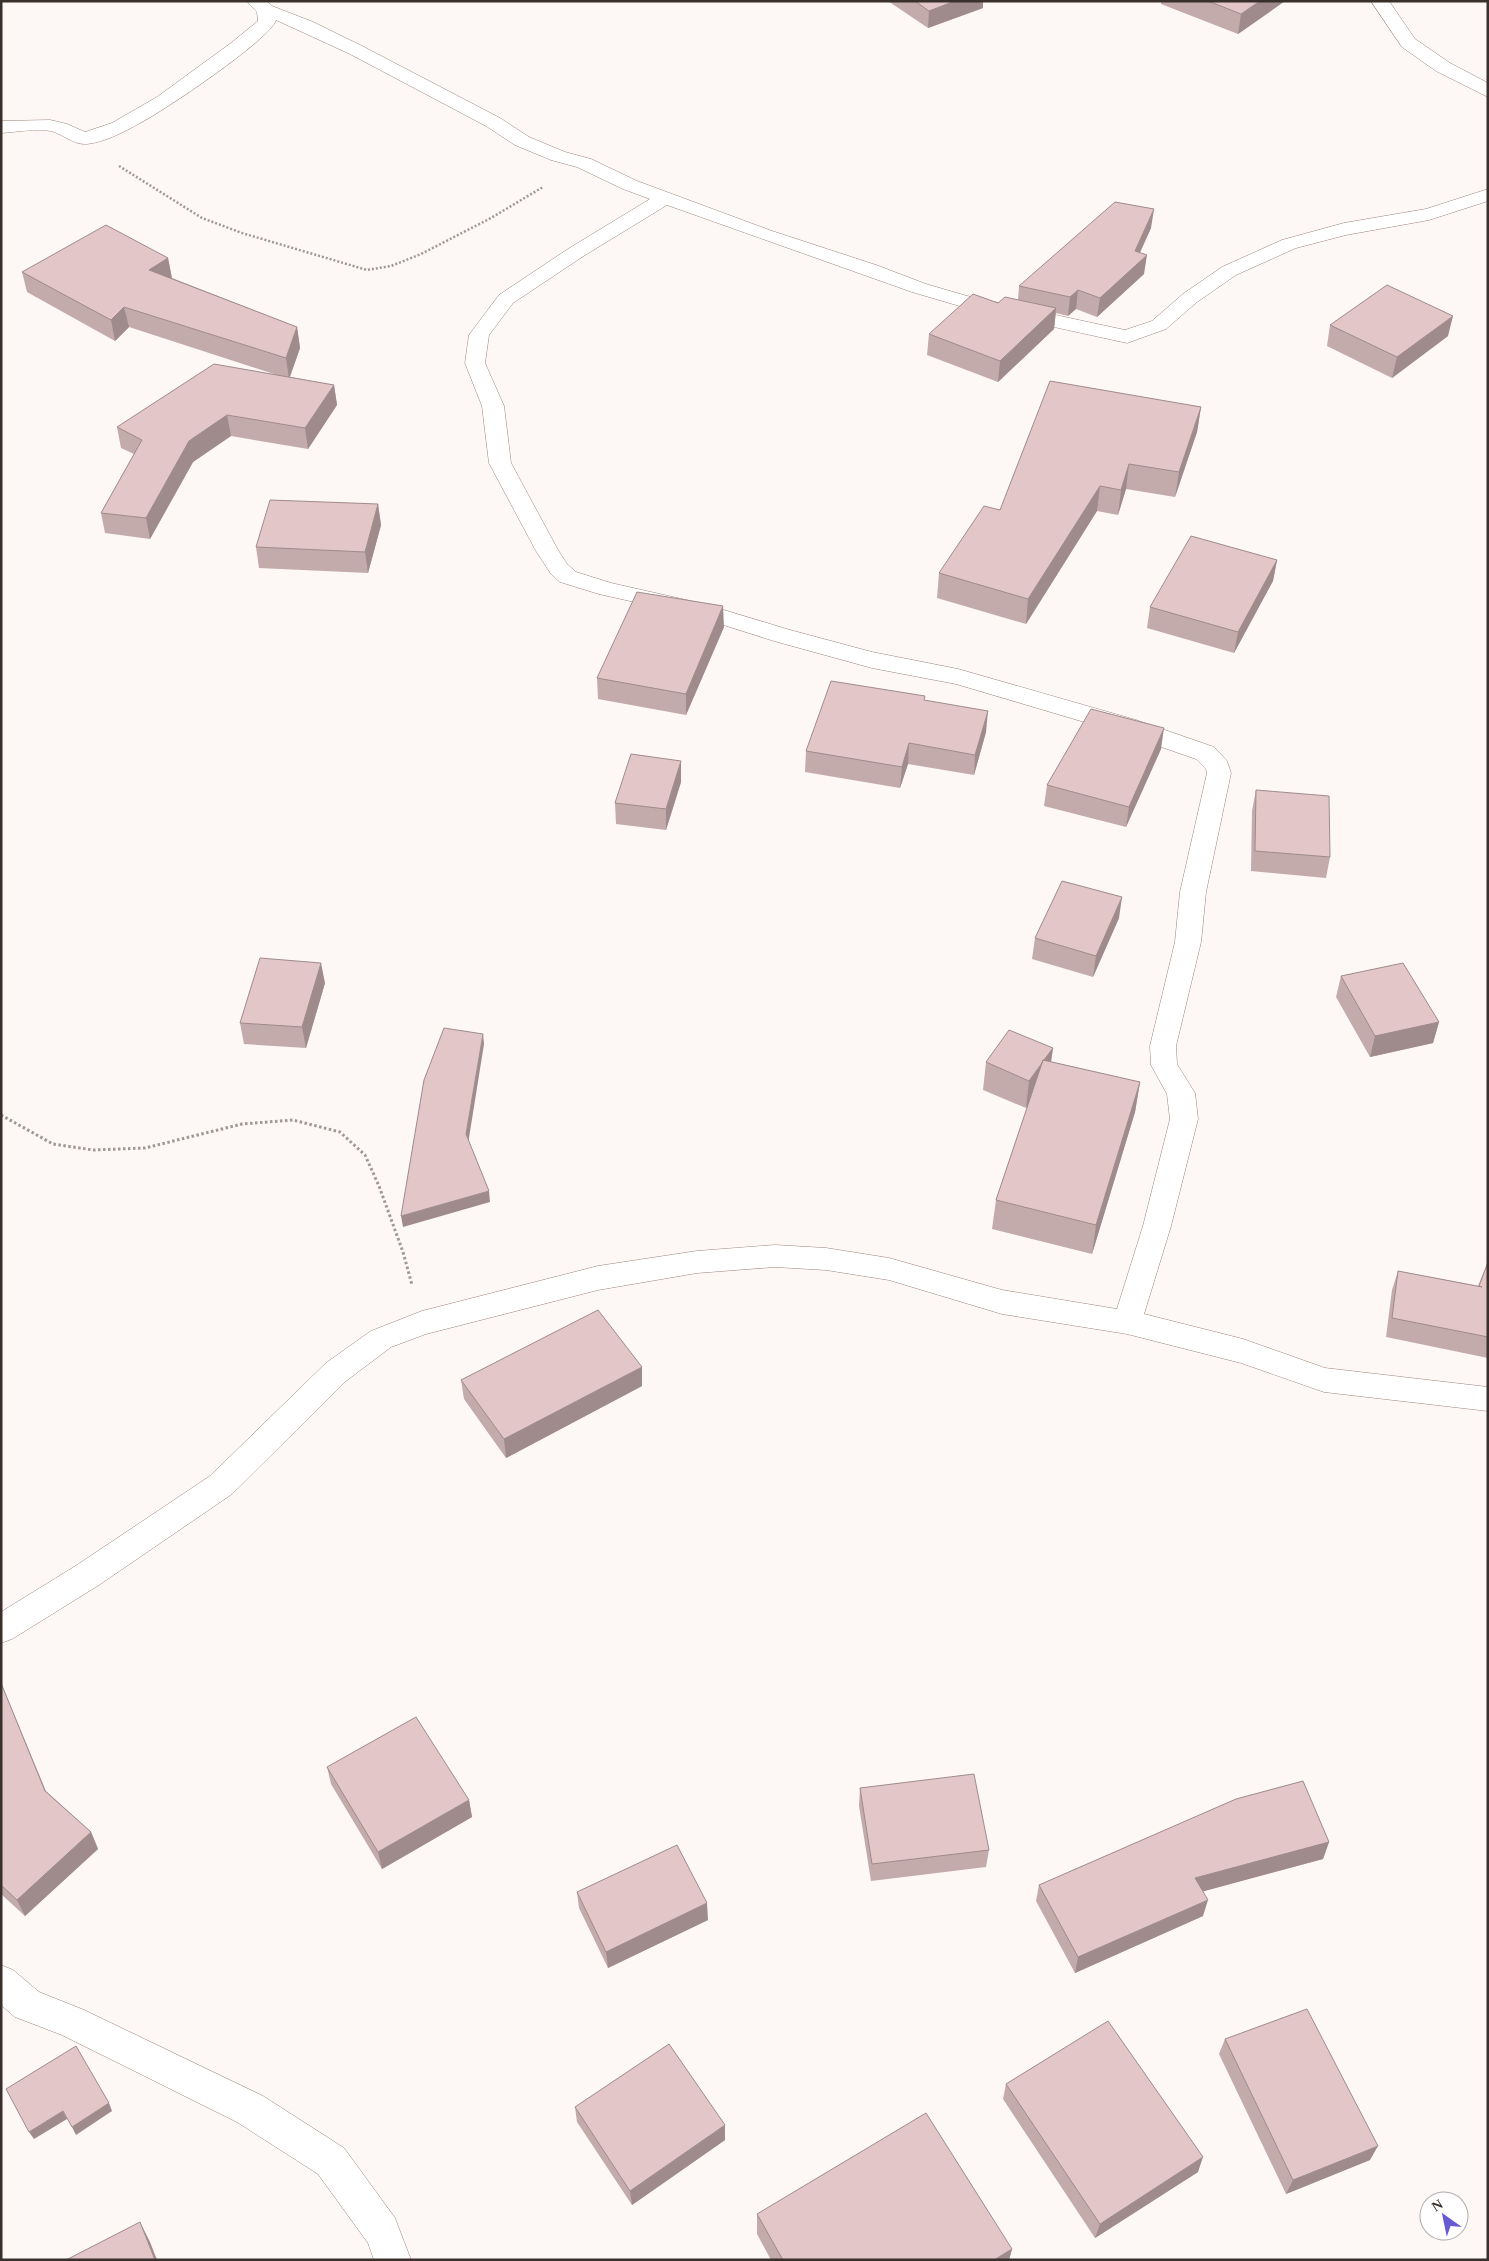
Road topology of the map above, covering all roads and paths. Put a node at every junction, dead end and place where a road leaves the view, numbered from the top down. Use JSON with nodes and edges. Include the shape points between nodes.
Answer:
{"nodes":[{"id":1,"x":1380,"y":1,"type":"edge"},
{"id":2,"x":261,"y":6,"type":"edge"},
{"id":3,"x":1488,"y":91,"type":"edge"},
{"id":4,"x":1,"y":127,"type":"edge"},
{"id":5,"x":80,"y":138,"type":"junction"},
{"id":6,"x":584,"y":163,"type":"junction"},
{"id":7,"x":1488,"y":195,"type":"edge"},
{"id":8,"x":665,"y":198,"type":"junction"},
{"id":9,"x":1,"y":1115,"type":"edge"},
{"id":10,"x":1127,"y":1322,"type":"junction"},
{"id":11,"x":422,"y":1323,"type":"junction"},
{"id":12,"x":1488,"y":1398,"type":"edge"},
{"id":13,"x":1,"y":1629,"type":"edge"},
{"id":14,"x":1,"y":1982,"type":"edge"},
{"id":15,"x":393,"y":2260,"type":"edge"}],
"edges":[{"from":1,"to":3,"type":"street","via":[[1408,43],[1443,67]]},
{"from":2,"to":5,"type":"street","via":[[267,22],[251,38],[159,104],[120,125]]},
{"from":2,"to":6,"type":"street","via":[[395,70],[522,141]]},
{"from":4,"to":5,"type":"street","via":[[45,125],[58,127]]},
{"from":5,"to":6,"type":"path","via":[[92,149],[202,218],[368,270],[391,266],[421,254],[491,218]]},
{"from":6,"to":8,"type":"street"},
{"from":7,"to":8,"type":"street","via":[[1429,214],[1344,229],[1289,244],[1228,271],[1159,325],[1127,337],[963,302]]},
{"from":8,"to":10,"type":"street","via":[[506,300],[479,335],[475,363],[493,406],[500,463],[559,568],[568,577],[607,589],[696,609],[872,660],[958,677],[1127,726],[1205,753],[1218,767],[1193,892],[1188,942],[1163,1046],[1164,1065],[1181,1093],[1184,1119],[1157,1226]]},
{"from":9,"to":11,"type":"path","via":[[53,1144],[93,1150],[145,1148],[242,1124],[293,1120],[340,1132],[365,1154],[379,1186],[403,1252]]},
{"from":10,"to":11,"type":"street","via":[[1002,1302],[889,1269],[826,1259],[775,1256],[697,1262],[598,1278]]},
{"from":10,"to":12,"type":"street","via":[[1244,1351],[1324,1380]]},
{"from":11,"to":13,"type":"street","via":[[382,1339],[358,1354],[221,1484],[194,1505]]},
{"from":14,"to":15,"type":"street","via":[[27,2005],[72,2022],[250,2109],[331,2161],[382,2231]]}]}
